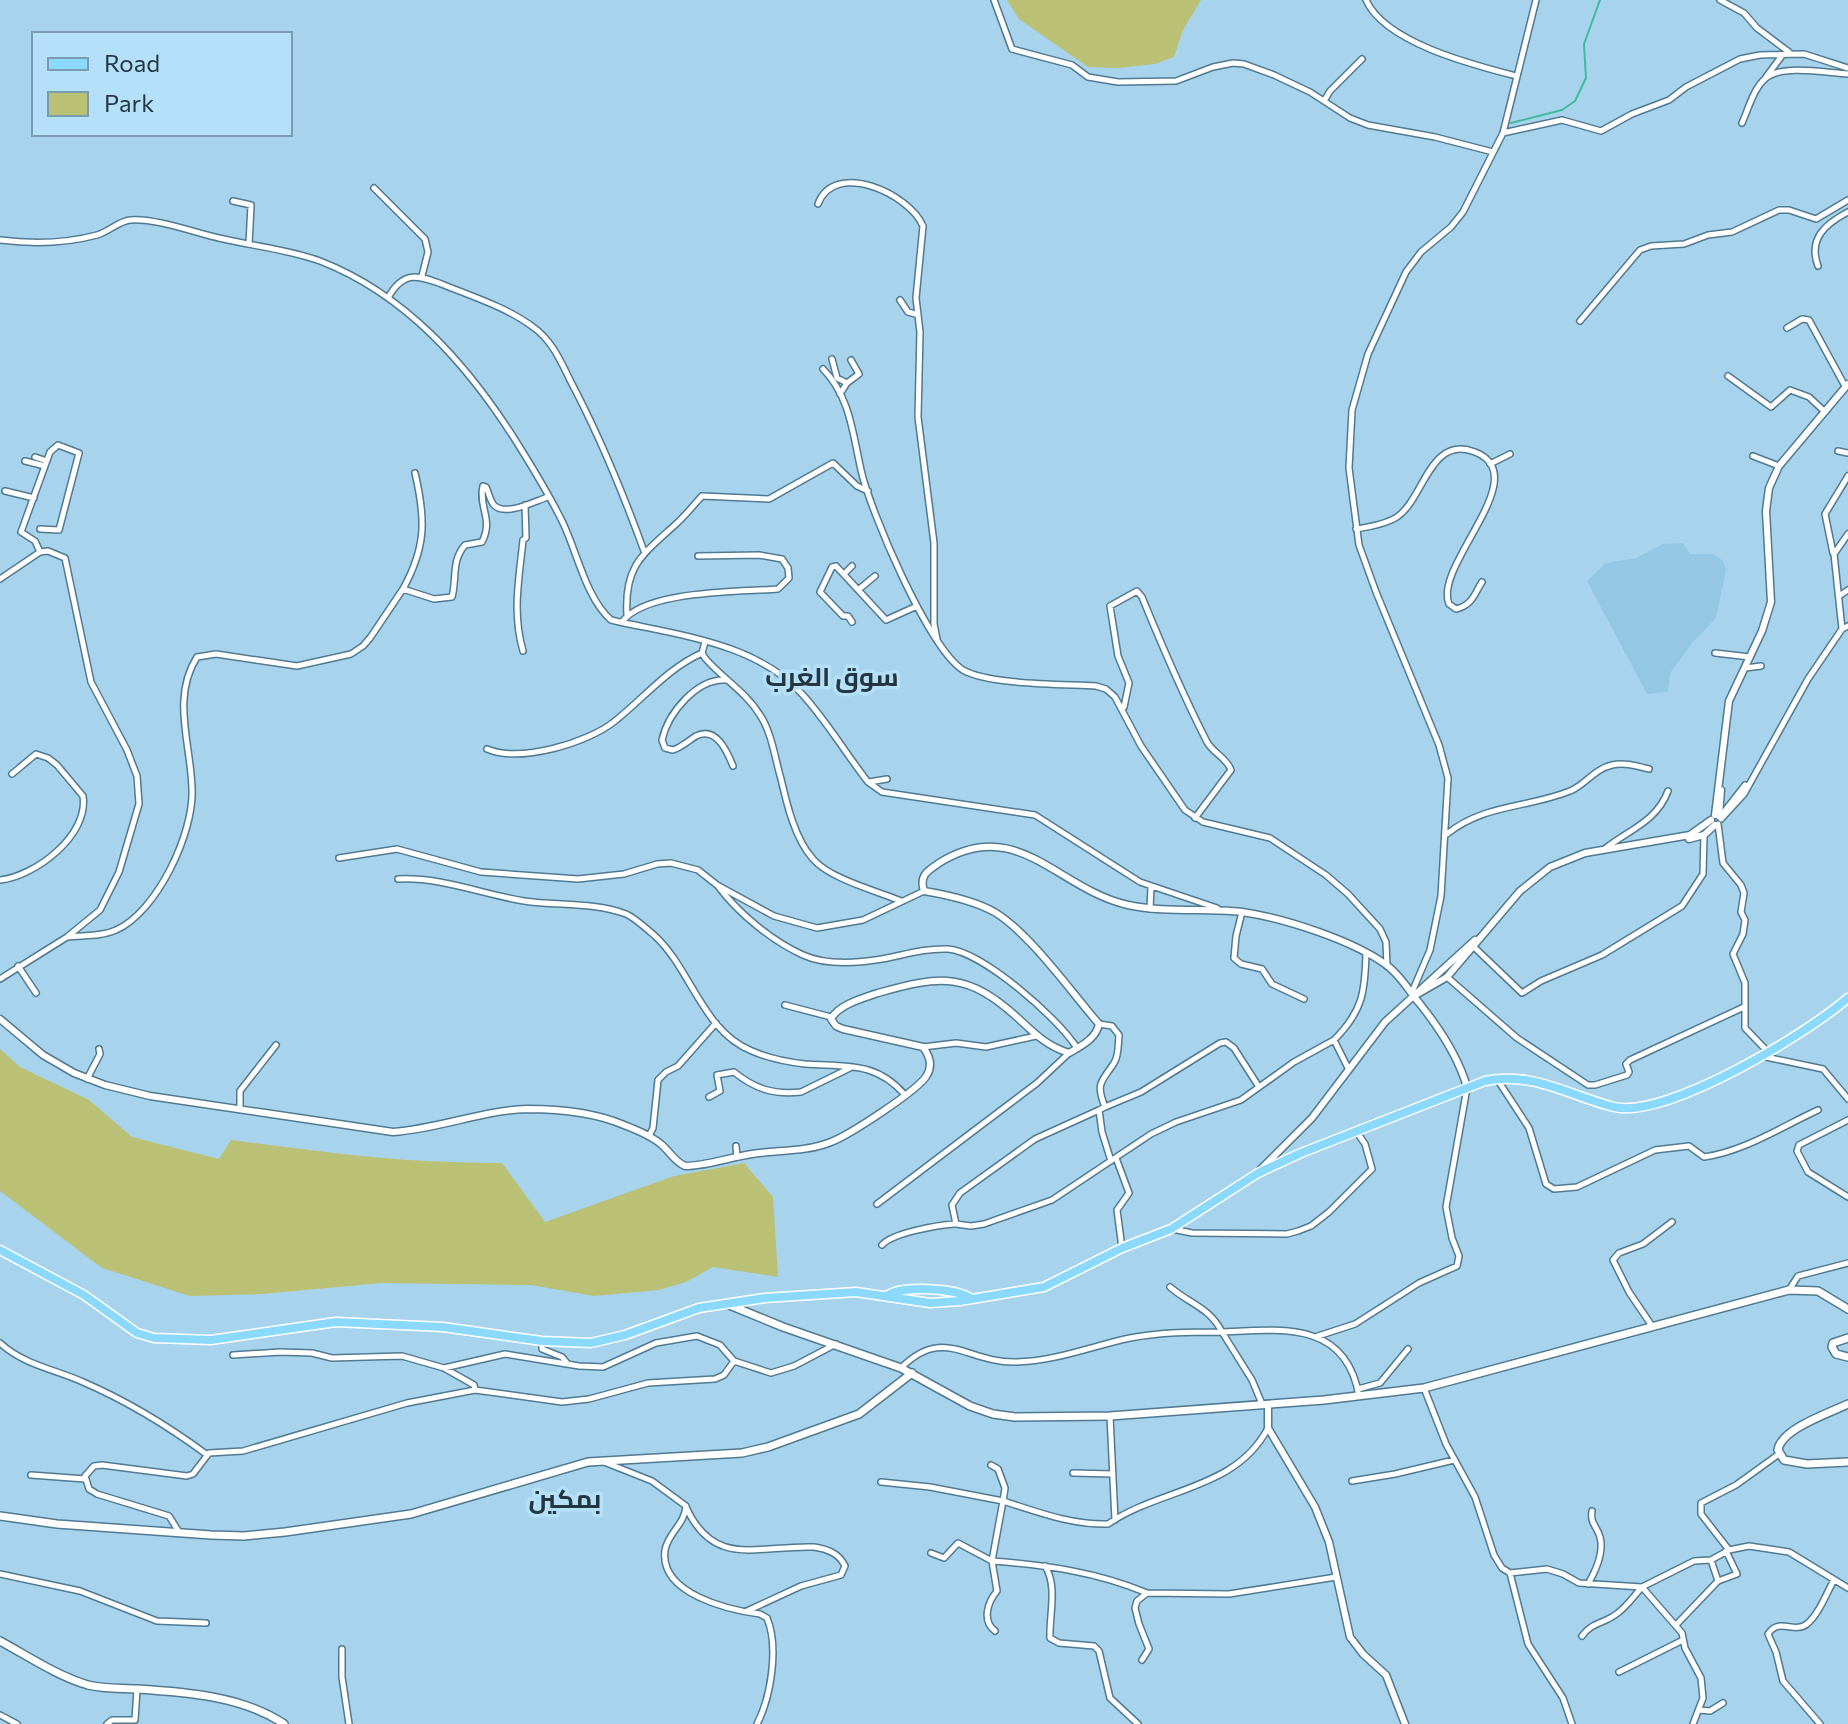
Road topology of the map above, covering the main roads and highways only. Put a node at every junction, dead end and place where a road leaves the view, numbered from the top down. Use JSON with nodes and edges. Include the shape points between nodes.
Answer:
{"nodes":[{"id":1,"x":1848,"y":998,"type":"edge"},
{"id":2,"x":0,"y":1250,"type":"edge"},
{"id":3,"x":928,"y":1291,"type":"junction"},
{"id":4,"x":887,"y":1296,"type":"junction"},
{"id":5,"x":970,"y":1298,"type":"junction"},
{"id":6,"x":927,"y":1303,"type":"junction"},
{"id":7,"x":725,"y":1304,"type":"junction"},
{"id":8,"x":1848,"y":1309,"type":"edge"},
{"id":9,"x":1848,"y":1338,"type":"edge"},
{"id":10,"x":1848,"y":1357,"type":"edge"},
{"id":11,"x":912,"y":1373,"type":"junction"},
{"id":12,"x":1848,"y":1404,"type":"edge"},
{"id":13,"x":1848,"y":1462,"type":"edge"},
{"id":14,"x":0,"y":1516,"type":"edge"},
{"id":15,"x":0,"y":1641,"type":"edge"},
{"id":16,"x":284,"y":1724,"type":"edge"}],
"edges":[{"from":1,"to":5,"type":"main road","via":[[1764,1054],[1669,1099],[1617,1108],[1511,1077],[1467,1087],[1258,1173],[1171,1229],[1044,1287]]},
{"from":2,"to":7,"type":"main road","via":[[84,1295],[137,1333],[154,1338],[211,1340],[336,1322],[443,1327],[582,1344]]},
{"from":3,"to":4,"type":"main road","via":[[899,1289]]},
{"from":3,"to":5,"type":"main road","via":[[953,1291]]},
{"from":3,"to":6,"type":"main road"},
{"from":4,"to":6,"type":"main road"},
{"from":4,"to":7,"type":"main road","via":[[816,1293]]},
{"from":5,"to":6,"type":"main road"},
{"from":7,"to":11,"type":"main road"},
{"from":8,"to":11,"type":"main road","via":[[1818,1291],[1789,1290],[1424,1388],[1110,1416],[993,1414]]},
{"from":9,"to":10,"type":"main road","via":[[1832,1347]]},
{"from":11,"to":14,"type":"main road","via":[[859,1414],[768,1447],[566,1467],[439,1507],[354,1524],[244,1536]]},
{"from":12,"to":13,"type":"main road","via":[[1783,1437],[1778,1445],[1784,1460],[1794,1463]]},
{"from":15,"to":16,"type":"main road","via":[[87,1684],[196,1694],[273,1716]]}]}
